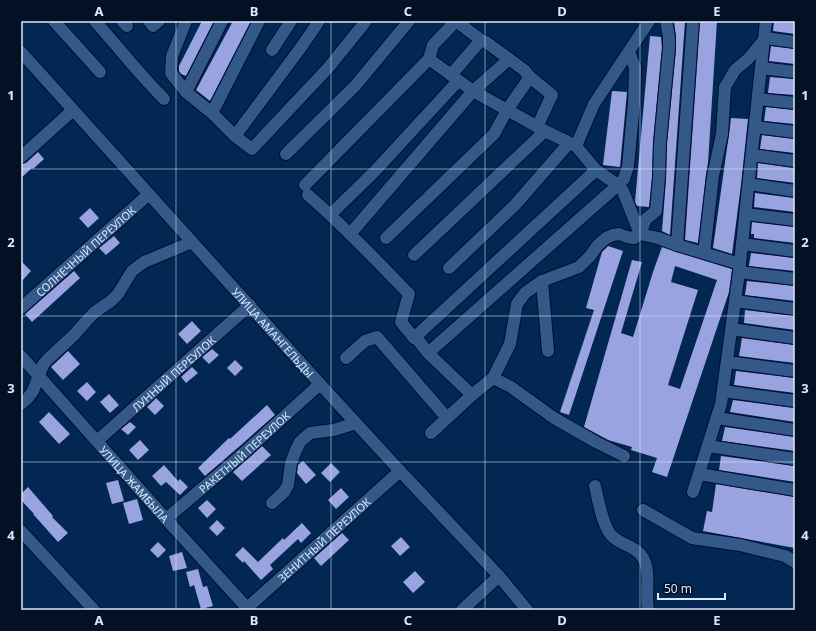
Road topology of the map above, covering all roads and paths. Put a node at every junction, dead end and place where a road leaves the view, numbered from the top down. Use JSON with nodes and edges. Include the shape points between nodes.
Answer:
{"nodes":[{"id":1,"x":54,"y":21,"type":"edge"},
{"id":2,"x":95,"y":21,"type":"edge"},
{"id":3,"x":149,"y":21,"type":"edge"},
{"id":4,"x":159,"y":21,"type":"edge"},
{"id":5,"x":186,"y":21,"type":"edge"},
{"id":6,"x":222,"y":21,"type":"edge"},
{"id":7,"x":259,"y":21,"type":"edge"},
{"id":8,"x":290,"y":21,"type":"edge"},
{"id":9,"x":319,"y":21,"type":"edge"},
{"id":10,"x":366,"y":21,"type":"edge"},
{"id":11,"x":409,"y":21,"type":"edge"},
{"id":12,"x":649,"y":21,"type":"edge"},
{"id":13,"x":666,"y":21,"type":"edge"},
{"id":14,"x":693,"y":21,"type":"edge"},
{"id":15,"x":766,"y":21,"type":"edge"},
{"id":16,"x":764,"y":39,"type":"junction"},
{"id":17,"x":481,"y":40,"type":"junction"},
{"id":18,"x":795,"y":42,"type":"edge"},
{"id":19,"x":272,"y":50,"type":"dead end"},
{"id":20,"x":21,"y":52,"type":"edge"},
{"id":21,"x":629,"y":52,"type":"junction"},
{"id":22,"x":508,"y":58,"type":"junction"},
{"id":23,"x":429,"y":59,"type":"junction"},
{"id":24,"x":761,"y":68,"type":"junction"},
{"id":25,"x":100,"y":72,"type":"dead end"},
{"id":26,"x":795,"y":72,"type":"edge"},
{"id":27,"x":530,"y":77,"type":"junction"},
{"id":28,"x":455,"y":78,"type":"junction"},
{"id":29,"x":472,"y":91,"type":"junction"},
{"id":30,"x":186,"y":92,"type":"junction"},
{"id":31,"x":164,"y":99,"type":"dead end"},
{"id":32,"x":758,"y":99,"type":"junction"},
{"id":33,"x":795,"y":103,"type":"edge"},
{"id":34,"x":73,"y":110,"type":"junction"},
{"id":35,"x":507,"y":110,"type":"junction"},
{"id":36,"x":212,"y":113,"type":"junction"},
{"id":37,"x":755,"y":127,"type":"junction"},
{"id":38,"x":541,"y":129,"type":"junction"},
{"id":39,"x":795,"y":132,"type":"edge"},
{"id":40,"x":234,"y":136,"type":"junction"},
{"id":41,"x":573,"y":145,"type":"junction"},
{"id":42,"x":286,"y":154,"type":"dead end"},
{"id":43,"x":752,"y":155,"type":"junction"},
{"id":44,"x":21,"y":157,"type":"edge"},
{"id":45,"x":795,"y":160,"type":"edge"},
{"id":46,"x":596,"y":170,"type":"junction"},
{"id":47,"x":749,"y":184,"type":"junction"},
{"id":48,"x":618,"y":185,"type":"junction"},
{"id":49,"x":795,"y":191,"type":"edge"},
{"id":50,"x":149,"y":194,"type":"junction"},
{"id":51,"x":331,"y":214,"type":"junction"},
{"id":52,"x":746,"y":214,"type":"junction"},
{"id":53,"x":795,"y":220,"type":"edge"},
{"id":54,"x":350,"y":234,"type":"junction"},
{"id":55,"x":640,"y":234,"type":"junction"},
{"id":56,"x":386,"y":238,"type":"dead end"},
{"id":57,"x":192,"y":242,"type":"junction"},
{"id":58,"x":742,"y":244,"type":"junction"},
{"id":59,"x":677,"y":245,"type":"junction"},
{"id":60,"x":795,"y":251,"type":"edge"},
{"id":61,"x":704,"y":253,"type":"junction"},
{"id":62,"x":414,"y":255,"type":"dead end"},
{"id":63,"x":449,"y":268,"type":"dead end"},
{"id":64,"x":740,"y":268,"type":"junction"},
{"id":65,"x":795,"y":279,"type":"edge"},
{"id":66,"x":542,"y":281,"type":"junction"},
{"id":67,"x":735,"y":301,"type":"junction"},
{"id":68,"x":250,"y":305,"type":"junction"},
{"id":69,"x":21,"y":308,"type":"edge"},
{"id":70,"x":795,"y":309,"type":"edge"},
{"id":71,"x":732,"y":329,"type":"junction"},
{"id":72,"x":414,"y":338,"type":"junction"},
{"id":73,"x":795,"y":338,"type":"edge"},
{"id":74,"x":548,"y":351,"type":"dead end"},
{"id":75,"x":428,"y":353,"type":"junction"},
{"id":76,"x":21,"y":356,"type":"edge"},
{"id":77,"x":346,"y":358,"type":"dead end"},
{"id":78,"x":727,"y":362,"type":"junction"},
{"id":79,"x":795,"y":371,"type":"edge"},
{"id":80,"x":38,"y":376,"type":"junction"},
{"id":81,"x":493,"y":378,"type":"junction"},
{"id":82,"x":320,"y":384,"type":"junction"},
{"id":83,"x":723,"y":391,"type":"junction"},
{"id":84,"x":472,"y":395,"type":"junction"},
{"id":85,"x":795,"y":401,"type":"edge"},
{"id":86,"x":21,"y":404,"type":"edge"},
{"id":87,"x":447,"y":418,"type":"junction"},
{"id":88,"x":717,"y":418,"type":"junction"},
{"id":89,"x":356,"y":423,"type":"junction"},
{"id":90,"x":795,"y":430,"type":"edge"},
{"id":91,"x":431,"y":433,"type":"dead end"},
{"id":92,"x":97,"y":441,"type":"junction"},
{"id":93,"x":708,"y":446,"type":"junction"},
{"id":94,"x":624,"y":456,"type":"dead end"},
{"id":95,"x":795,"y":459,"type":"edge"},
{"id":96,"x":400,"y":471,"type":"junction"},
{"id":97,"x":699,"y":474,"type":"junction"},
{"id":98,"x":595,"y":486,"type":"dead end"},
{"id":99,"x":795,"y":490,"type":"edge"},
{"id":100,"x":693,"y":492,"type":"dead end"},
{"id":101,"x":272,"y":503,"type":"dead end"},
{"id":102,"x":643,"y":510,"type":"dead end"},
{"id":103,"x":166,"y":519,"type":"junction"},
{"id":104,"x":21,"y":531,"type":"edge"},
{"id":105,"x":795,"y":562,"type":"edge"},
{"id":106,"x":499,"y":576,"type":"junction"},
{"id":107,"x":248,"y":609,"type":"edge"},
{"id":108,"x":94,"y":610,"type":"edge"},
{"id":109,"x":462,"y":610,"type":"edge"},
{"id":110,"x":527,"y":610,"type":"edge"},
{"id":111,"x":648,"y":610,"type":"edge"}],
"edges":[{"from":1,"to":25,"type":"street"},
{"from":2,"to":31,"type":"street"},
{"from":3,"to":4,"type":"street","via":[[153,26]]},
{"from":5,"to":30,"type":"street","via":[[172,56],[171,73]]},
{"from":6,"to":30,"type":"street"},
{"from":7,"to":36,"type":"street"},
{"from":8,"to":19,"type":"street"},
{"from":9,"to":40,"type":"street"},
{"from":10,"to":40,"type":"street","via":[[329,67],[252,149]]},
{"from":11,"to":42,"type":"street","via":[[355,86]]},
{"from":12,"to":21,"type":"street"},
{"from":13,"to":55,"type":"street","via":[[669,37],[656,211],[646,219]]},
{"from":14,"to":59,"type":"street"},
{"from":15,"to":16,"type":"street"},
{"from":16,"to":18,"type":"street"},
{"from":16,"to":24,"type":"street"},
{"from":16,"to":61,"type":"street","via":[[735,70],[725,87],[722,134],[713,176]]},
{"from":17,"to":22,"type":"street"},
{"from":17,"to":23,"type":"street","via":[[456,21],[433,45]]},
{"from":17,"to":28,"type":"street"},
{"from":20,"to":34,"type":"street","name":"УЛИЦА АМАНГЕЛЬДЫ"},
{"from":21,"to":41,"type":"street","via":[[594,104]]},
{"from":21,"to":48,"type":"street","via":[[635,67],[634,102],[628,166],[624,179]]},
{"from":22,"to":27,"type":"street"},
{"from":22,"to":29,"type":"street"},
{"from":23,"to":28,"type":"street"},
{"from":23,"to":51,"type":"street","via":[[306,190]]},
{"from":24,"to":26,"type":"street"},
{"from":24,"to":32,"type":"street"},
{"from":27,"to":35,"type":"street"},
{"from":27,"to":38,"type":"street","via":[[552,95]]},
{"from":28,"to":29,"type":"street"},
{"from":28,"to":51,"type":"street","via":[[375,171]]},
{"from":29,"to":35,"type":"street"},
{"from":29,"to":54,"type":"street"},
{"from":30,"to":36,"type":"street"},
{"from":32,"to":33,"type":"street"},
{"from":32,"to":37,"type":"street"},
{"from":34,"to":44,"type":"street"},
{"from":34,"to":50,"type":"street","name":"УЛИЦА АМАНГЕЛЬДЫ"},
{"from":35,"to":38,"type":"street"},
{"from":35,"to":56,"type":"street","via":[[494,134]]},
{"from":36,"to":40,"type":"street"},
{"from":37,"to":39,"type":"street"},
{"from":37,"to":43,"type":"street"},
{"from":38,"to":41,"type":"street"},
{"from":38,"to":62,"type":"street"},
{"from":41,"to":46,"type":"street"},
{"from":41,"to":63,"type":"street"},
{"from":43,"to":45,"type":"street"},
{"from":43,"to":47,"type":"street"},
{"from":46,"to":48,"type":"street"},
{"from":46,"to":72,"type":"street"},
{"from":47,"to":49,"type":"street"},
{"from":47,"to":52,"type":"street"},
{"from":48,"to":55,"type":"street","via":[[623,191]]},
{"from":48,"to":75,"type":"street"},
{"from":50,"to":57,"type":"street","name":"УЛИЦА АМАНГЕЛЬДЫ"},
{"from":50,"to":69,"type":"street","name":"СОЛНЕЧНЫЙ ПЕРЕУЛОК"},
{"from":51,"to":54,"type":"street"},
{"from":52,"to":53,"type":"street"},
{"from":52,"to":58,"type":"street"},
{"from":54,"to":72,"type":"street","via":[[409,294],[401,322]]},
{"from":55,"to":59,"type":"street"},
{"from":55,"to":66,"type":"street","via":[[634,238],[619,234],[606,238],[579,267]]},
{"from":57,"to":68,"type":"street","name":"УЛИЦА АМАНГЕЛЬДЫ"},
{"from":57,"to":80,"type":"street","via":[[144,262],[132,271],[111,301],[95,312],[74,336],[47,360]]},
{"from":58,"to":60,"type":"street"},
{"from":58,"to":64,"type":"street"},
{"from":59,"to":61,"type":"street"},
{"from":61,"to":64,"type":"street"},
{"from":64,"to":65,"type":"street"},
{"from":64,"to":67,"type":"street"},
{"from":66,"to":74,"type":"street"},
{"from":66,"to":81,"type":"street","via":[[525,293],[517,304],[510,344]]},
{"from":67,"to":70,"type":"street"},
{"from":67,"to":71,"type":"street"},
{"from":68,"to":82,"type":"street","name":"УЛИЦА АМАНГЕЛЬДЫ"},
{"from":68,"to":92,"type":"street","name":"ЛУННЫЙ ПЕРЕУЛОК"},
{"from":71,"to":73,"type":"street"},
{"from":71,"to":78,"type":"street"},
{"from":72,"to":75,"type":"street"},
{"from":75,"to":84,"type":"street"},
{"from":76,"to":80,"type":"street","name":"УЛИЦА ЖАМБЫЛА"},
{"from":77,"to":87,"type":"street","via":[[365,341],[377,337]]},
{"from":78,"to":79,"type":"street"},
{"from":78,"to":83,"type":"street"},
{"from":80,"to":86,"type":"street","via":[[33,391]]},
{"from":80,"to":92,"type":"street","name":"УЛИЦА ЖАМБЫЛА"},
{"from":81,"to":84,"type":"street"},
{"from":81,"to":94,"type":"street","via":[[554,418]]},
{"from":82,"to":89,"type":"street","name":"УЛИЦА АМАНГЕЛЬДЫ"},
{"from":82,"to":103,"type":"street","name":"РАКЕТНЫЙ ПЕРЕУЛОК"},
{"from":83,"to":85,"type":"street"},
{"from":83,"to":88,"type":"street"},
{"from":84,"to":87,"type":"street"},
{"from":87,"to":91,"type":"street"},
{"from":88,"to":90,"type":"street"},
{"from":88,"to":93,"type":"street"},
{"from":89,"to":96,"type":"street","name":"УЛИЦА АМАНГЕЛЬДЫ"},
{"from":89,"to":101,"type":"street","via":[[334,430],[310,433],[300,442],[291,463],[288,486]]},
{"from":92,"to":103,"type":"street","name":"УЛИЦА ЖАМБЫЛА"},
{"from":93,"to":95,"type":"street"},
{"from":93,"to":97,"type":"street"},
{"from":96,"to":106,"type":"street","name":"УЛИЦА АМАНГЕЛЬДЫ"},
{"from":96,"to":107,"type":"street","name":"ЗЕНИТНЫЙ ПЕРЕУЛОК"},
{"from":97,"to":99,"type":"street"},
{"from":97,"to":100,"type":"street"},
{"from":98,"to":111,"type":"street","via":[[606,527],[613,537],[636,549],[647,567]]},
{"from":102,"to":105,"type":"street","via":[[692,538],[740,545],[785,556]]},
{"from":103,"to":107,"type":"street","name":"УЛИЦА ЖАМБЫЛА"},
{"from":104,"to":108,"type":"street"},
{"from":106,"to":109,"type":"street"},
{"from":106,"to":110,"type":"street","name":"УЛИЦА АМАНГЕЛЬДЫ"}]}
